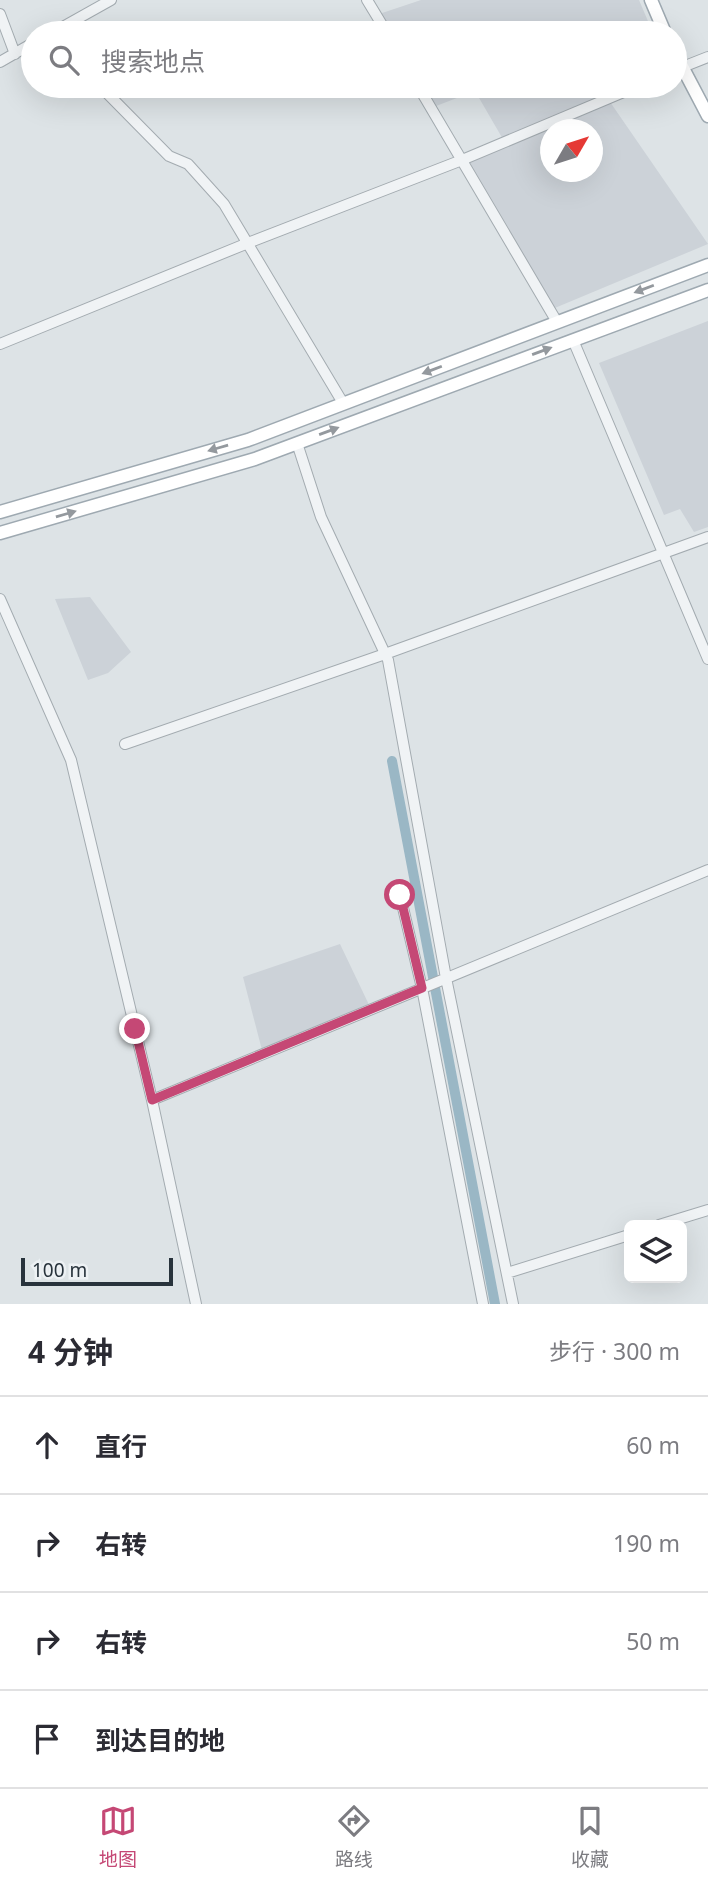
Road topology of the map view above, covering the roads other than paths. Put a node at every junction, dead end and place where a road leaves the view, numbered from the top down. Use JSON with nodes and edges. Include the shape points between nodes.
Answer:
{"nodes":[{"id":1,"x":111,"y":0,"type":"edge"},
{"id":2,"x":367,"y":0,"type":"edge"},
{"id":3,"x":651,"y":0,"type":"edge"},
{"id":4,"x":0,"y":14,"type":"edge"},
{"id":5,"x":73,"y":21,"type":"edge"},
{"id":6,"x":380,"y":21,"type":"edge"},
{"id":7,"x":660,"y":21,"type":"edge"},
{"id":8,"x":21,"y":51,"type":"edge"},
{"id":9,"x":15,"y":54,"type":"junction"},
{"id":10,"x":708,"y":57,"type":"edge"},
{"id":11,"x":0,"y":62,"type":"edge"},
{"id":12,"x":687,"y":65,"type":"edge"},
{"id":13,"x":687,"y":83,"type":"edge"},
{"id":14,"x":112,"y":98,"type":"edge"},
{"id":15,"x":425,"y":98,"type":"edge"},
{"id":16,"x":609,"y":98,"type":"edge"},
{"id":17,"x":708,"y":116,"type":"edge"},
{"id":18,"x":462,"y":160,"type":"junction"},
{"id":19,"x":248,"y":243,"type":"junction"},
{"id":20,"x":708,"y":265,"type":"edge"},
{"id":21,"x":708,"y":290,"type":"edge"},
{"id":22,"x":557,"y":322,"type":"junction"},
{"id":23,"x":573,"y":340,"type":"junction"},
{"id":24,"x":0,"y":344,"type":"edge"},
{"id":25,"x":343,"y":403,"type":"junction"},
{"id":26,"x":297,"y":443,"type":"junction"},
{"id":27,"x":0,"y":512,"type":"edge"},
{"id":28,"x":0,"y":533,"type":"edge"},
{"id":29,"x":708,"y":537,"type":"edge"},
{"id":30,"x":663,"y":553,"type":"junction"},
{"id":31,"x":0,"y":599,"type":"edge"},
{"id":32,"x":385,"y":654,"type":"junction"},
{"id":33,"x":708,"y":659,"type":"edge"},
{"id":34,"x":125,"y":744,"type":"dead end"},
{"id":35,"x":708,"y":870,"type":"edge"},
{"id":36,"x":400,"y":895,"type":"dead end"},
{"id":37,"x":446,"y":978,"type":"junction"},
{"id":38,"x":422,"y":988,"type":"junction"},
{"id":39,"x":152,"y":1100,"type":"junction"},
{"id":40,"x":708,"y":1210,"type":"edge"},
{"id":41,"x":675,"y":1220,"type":"edge"},
{"id":42,"x":624,"y":1237,"type":"edge"},
{"id":43,"x":507,"y":1273,"type":"junction"},
{"id":44,"x":196,"y":1304,"type":"edge"},
{"id":45,"x":483,"y":1304,"type":"edge"},
{"id":46,"x":513,"y":1304,"type":"edge"}],
"edges":[{"from":1,"to":5,"type":"street"},
{"from":2,"to":6,"type":"street"},
{"from":3,"to":7,"type":"main road"},
{"from":4,"to":9,"type":"street"},
{"from":8,"to":9,"type":"street"},
{"from":9,"to":11,"type":"street"},
{"from":10,"to":12,"type":"street"},
{"from":13,"to":17,"type":"main road"},
{"from":14,"to":19,"type":"street","via":[[169,156],[188,164],[225,204]]},
{"from":15,"to":18,"type":"street"},
{"from":16,"to":18,"type":"street"},
{"from":18,"to":19,"type":"street"},
{"from":18,"to":22,"type":"street"},
{"from":19,"to":24,"type":"street"},
{"from":19,"to":25,"type":"street"},
{"from":20,"to":22,"type":"main road","one_way":true},
{"from":21,"to":23,"type":"main road"},
{"from":22,"to":25,"type":"main road","one_way":true},
{"from":26,"to":23,"type":"main road","one_way":true},
{"from":23,"to":30,"type":"street"},
{"from":25,"to":27,"type":"main road","one_way":true,"via":[[248,440]]},
{"from":28,"to":26,"type":"main road","one_way":true},
{"from":26,"to":32,"type":"street","via":[[321,517]]},
{"from":29,"to":30,"type":"street"},
{"from":30,"to":32,"type":"street"},
{"from":30,"to":33,"type":"street"},
{"from":31,"to":39,"type":"street","via":[[71,760]]},
{"from":32,"to":34,"type":"street"},
{"from":32,"to":37,"type":"street"},
{"from":35,"to":37,"type":"street"},
{"from":36,"to":38,"type":"street"},
{"from":37,"to":38,"type":"street"},
{"from":37,"to":43,"type":"street"},
{"from":38,"to":39,"type":"street"},
{"from":38,"to":45,"type":"street"},
{"from":39,"to":44,"type":"street"},
{"from":40,"to":41,"type":"street"},
{"from":42,"to":43,"type":"street"},
{"from":43,"to":46,"type":"street"}]}
